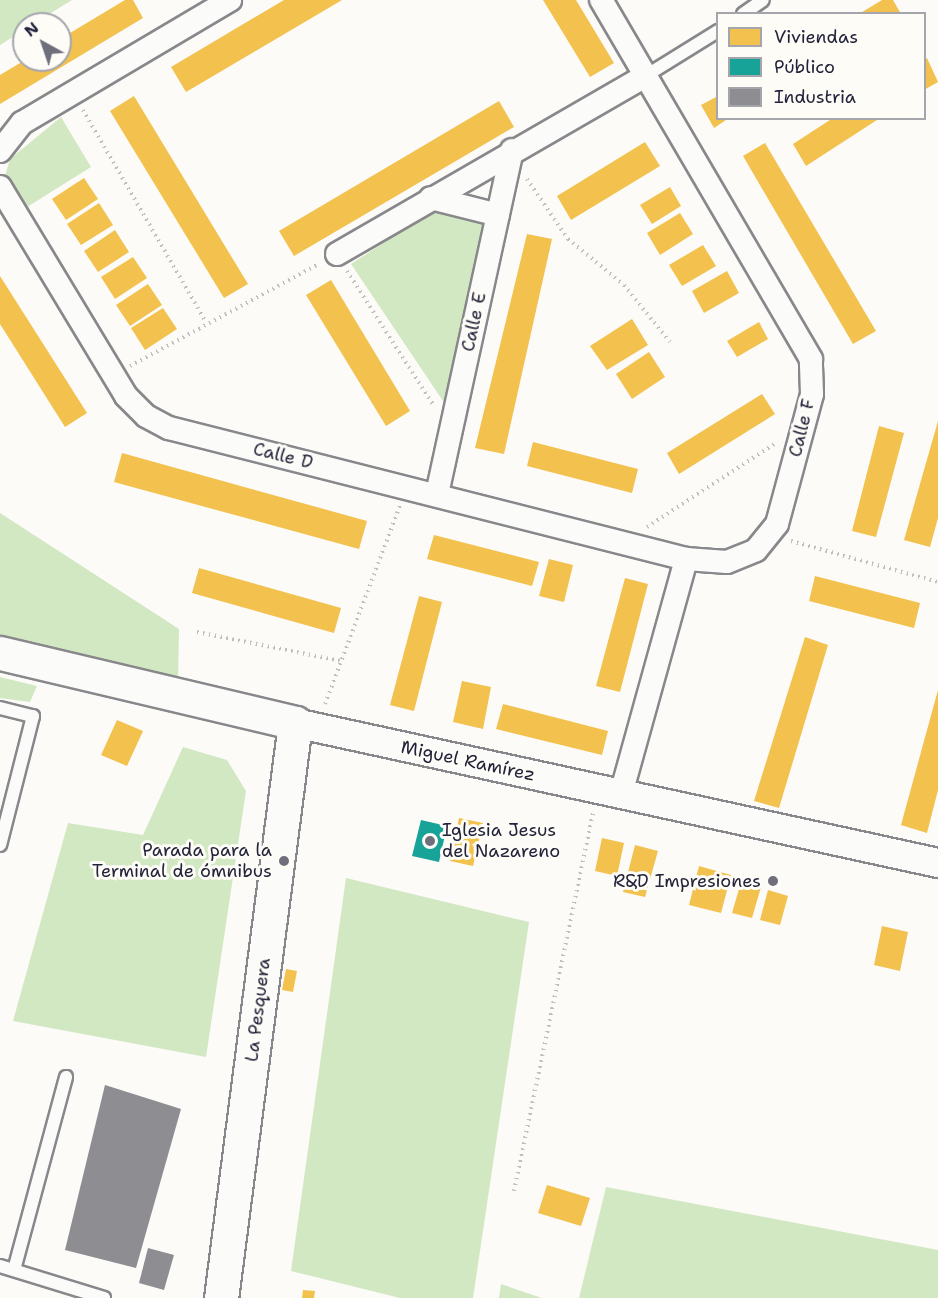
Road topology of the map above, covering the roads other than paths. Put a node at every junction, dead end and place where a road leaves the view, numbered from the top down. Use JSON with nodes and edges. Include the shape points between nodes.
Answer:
{"nodes":[{"id":1,"x":230,"y":0,"type":"edge"},
{"id":2,"x":601,"y":0,"type":"edge"},
{"id":3,"x":763,"y":0,"type":"edge"},
{"id":4,"x":746,"y":12,"type":"edge"},
{"id":5,"x":716,"y":32,"type":"edge"},
{"id":6,"x":647,"y":75,"type":"junction"},
{"id":7,"x":512,"y":150,"type":"junction"},
{"id":8,"x":0,"y":151,"type":"edge"},
{"id":9,"x":0,"y":187,"type":"edge"},
{"id":10,"x":431,"y":198,"type":"junction"},
{"id":11,"x":498,"y":215,"type":"junction"},
{"id":12,"x":337,"y":254,"type":"road end"},
{"id":13,"x":437,"y":494,"type":"junction"},
{"id":14,"x":686,"y":559,"type":"junction"},
{"id":15,"x":0,"y":653,"type":"edge"},
{"id":16,"x":0,"y":708,"type":"edge"},
{"id":17,"x":305,"y":725,"type":"junction"},
{"id":18,"x":609,"y":792,"type":"junction"},
{"id":19,"x":0,"y":845,"type":"edge"},
{"id":20,"x":938,"y":863,"type":"edge"},
{"id":21,"x":66,"y":1077,"type":"dead end"},
{"id":22,"x":0,"y":1266,"type":"edge"},
{"id":23,"x":14,"y":1270,"type":"junction"},
{"id":24,"x":104,"y":1298,"type":"edge"},
{"id":25,"x":221,"y":1298,"type":"edge"}],
"edges":[{"from":1,"to":8,"type":"street","via":[[22,123]]},
{"from":2,"to":6,"type":"street","name":"Calle F"},
{"from":3,"to":4,"type":"lane"},
{"from":5,"to":6,"type":"lane"},
{"from":6,"to":7,"type":"street"},
{"from":6,"to":14,"type":"street","name":"Calle F","via":[[811,359],[812,394],[770,535],[756,550],[728,562]]},
{"from":7,"to":10,"type":"street"},
{"from":7,"to":11,"type":"street","name":"Calle E"},
{"from":9,"to":13,"type":"street","name":"Calle D","via":[[113,375],[146,416],[169,428]]},
{"from":10,"to":11,"type":"street"},
{"from":10,"to":12,"type":"street"},
{"from":11,"to":13,"type":"street","name":"Calle E"},
{"from":13,"to":14,"type":"street","name":"Calle D"},
{"from":14,"to":18,"type":"street"},
{"from":15,"to":17,"type":"main road","name":"Miguel Ramírez"},
{"from":16,"to":19,"type":"lane","via":[[33,716]]},
{"from":17,"to":18,"type":"street","name":"Miguel Ramírez"},
{"from":17,"to":25,"type":"main road","name":"La Pesquera"},
{"from":18,"to":20,"type":"street","name":"Miguel Ramírez"},
{"from":21,"to":23,"type":"lane"},
{"from":22,"to":23,"type":"lane"},
{"from":23,"to":24,"type":"lane"}]}
